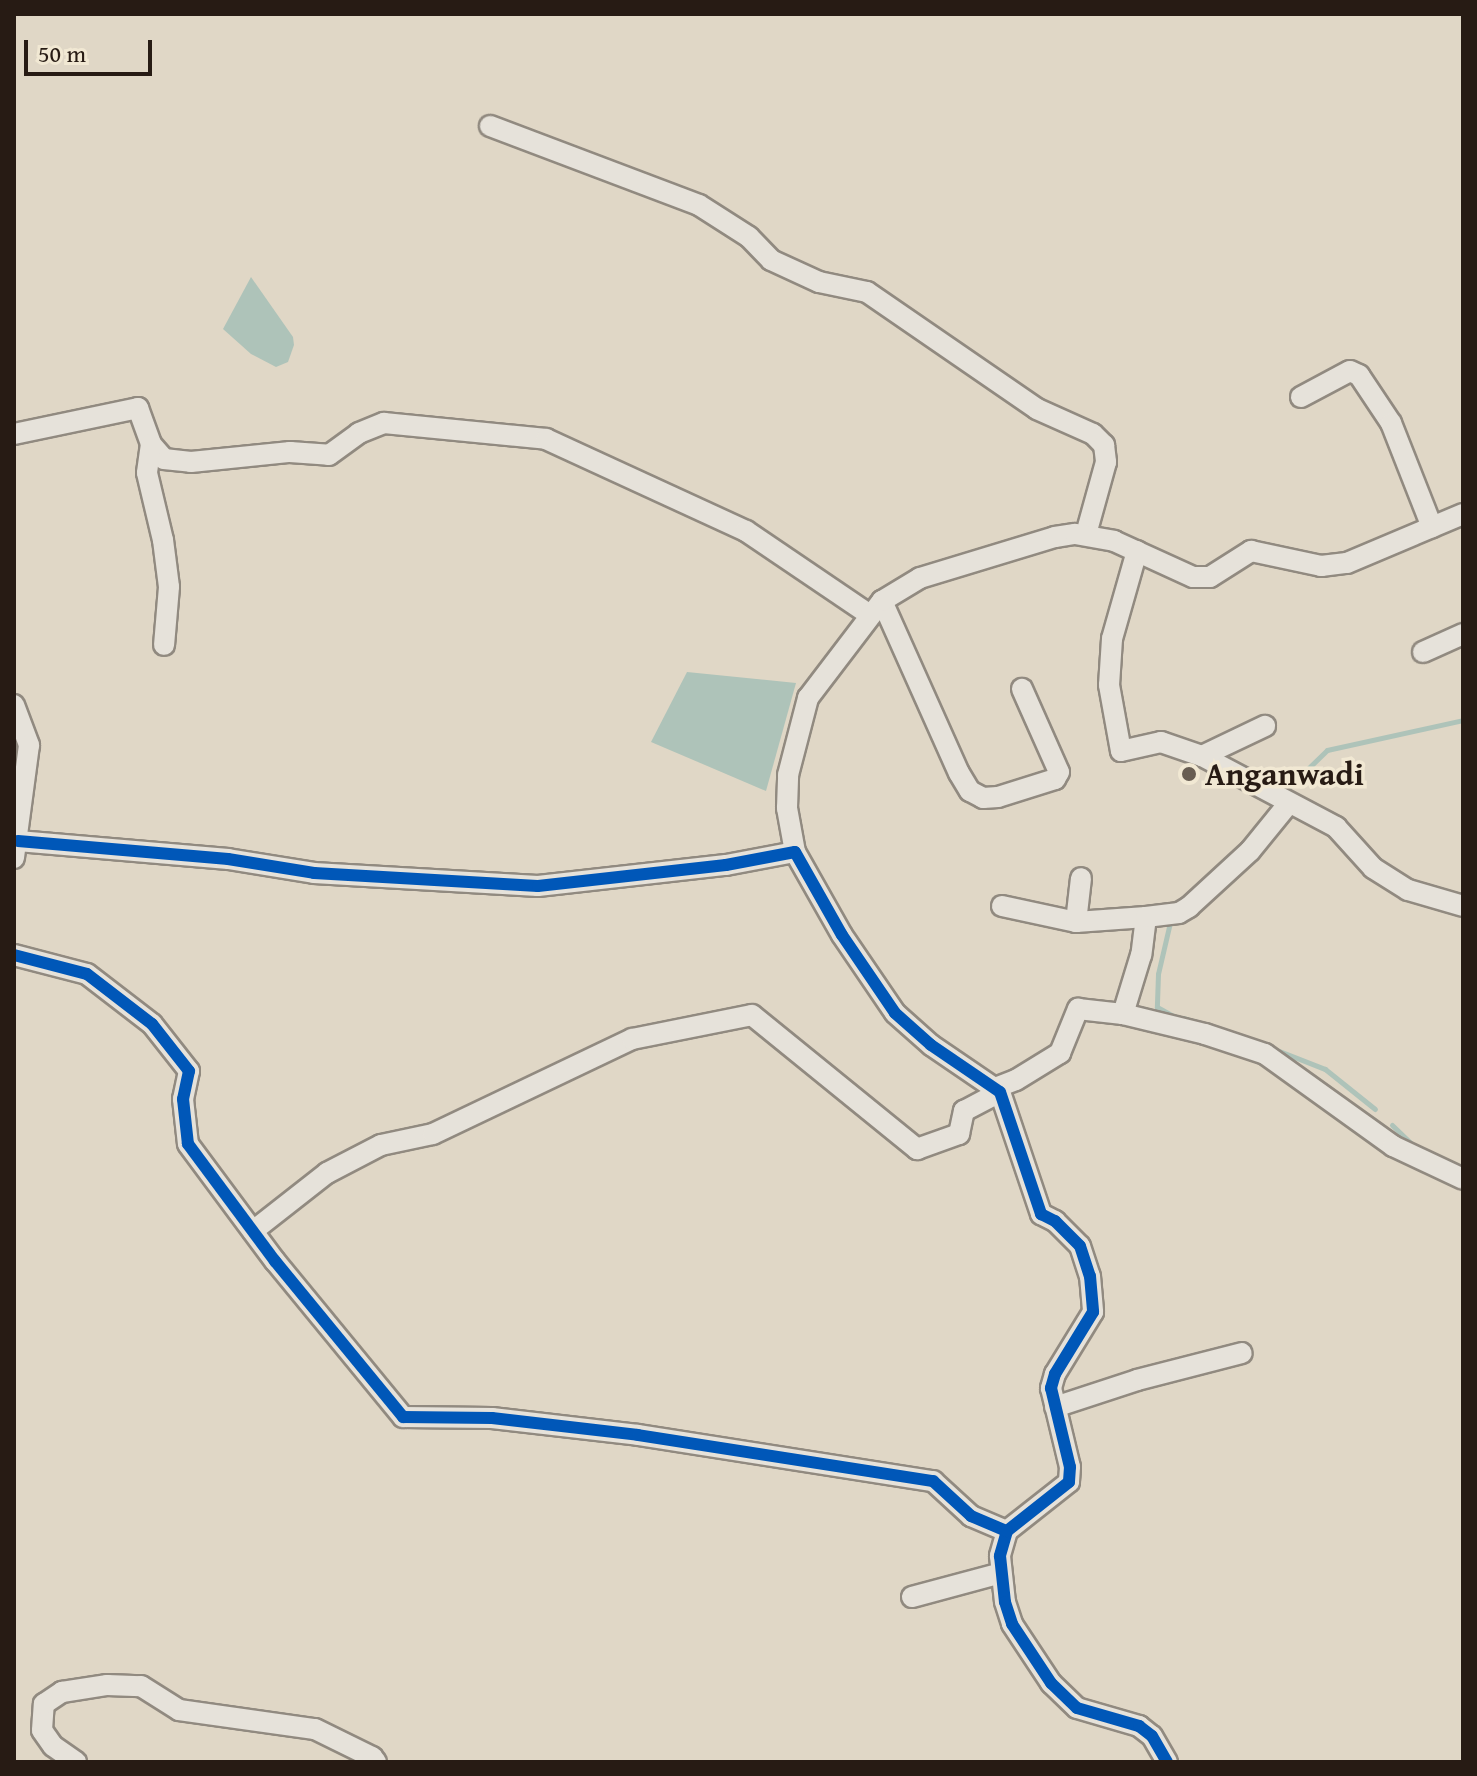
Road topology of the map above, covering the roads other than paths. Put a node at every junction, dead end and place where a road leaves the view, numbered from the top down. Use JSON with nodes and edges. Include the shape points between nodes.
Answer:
{"nodes":[{"id":1,"x":490,"y":126,"type":"dead end"},
{"id":2,"x":1301,"y":397,"type":"dead end"},
{"id":3,"x":14,"y":434,"type":"edge"},
{"id":4,"x":151,"y":444,"type":"junction"},
{"id":5,"x":1463,"y":514,"type":"edge"},
{"id":6,"x":1432,"y":527,"type":"junction"},
{"id":7,"x":1086,"y":534,"type":"junction"},
{"id":8,"x":1137,"y":551,"type":"junction"},
{"id":9,"x":876,"y":608,"type":"junction"},
{"id":10,"x":1463,"y":634,"type":"edge"},
{"id":11,"x":164,"y":645,"type":"dead end"},
{"id":12,"x":1423,"y":652,"type":"dead end"},
{"id":13,"x":1022,"y":689,"type":"dead end"},
{"id":14,"x":15,"y":711,"type":"edge"},
{"id":15,"x":1265,"y":726,"type":"dead end"},
{"id":16,"x":1202,"y":756,"type":"junction"},
{"id":17,"x":1283,"y":799,"type":"junction"},
{"id":18,"x":16,"y":849,"type":"edge"},
{"id":19,"x":795,"y":852,"type":"junction"},
{"id":20,"x":1081,"y":878,"type":"dead end"},
{"id":21,"x":1002,"y":906,"type":"dead end"},
{"id":22,"x":1463,"y":906,"type":"edge"},
{"id":23,"x":1146,"y":917,"type":"junction"},
{"id":24,"x":1076,"y":922,"type":"junction"},
{"id":25,"x":14,"y":955,"type":"edge"},
{"id":26,"x":1123,"y":1014,"type":"junction"},
{"id":27,"x":998,"y":1090,"type":"junction"},
{"id":28,"x":1463,"y":1179,"type":"edge"},
{"id":29,"x":253,"y":1231,"type":"junction"},
{"id":30,"x":1242,"y":1353,"type":"dead end"},
{"id":31,"x":1055,"y":1407,"type":"junction"},
{"id":32,"x":1007,"y":1531,"type":"junction"},
{"id":33,"x":1001,"y":1573,"type":"junction"},
{"id":34,"x":912,"y":1597,"type":"dead end"},
{"id":35,"x":76,"y":1762,"type":"edge"},
{"id":36,"x":376,"y":1762,"type":"edge"},
{"id":37,"x":1167,"y":1762,"type":"edge"}],
"edges":[{"from":1,"to":7,"type":"street","via":[[699,205],[749,237],[771,260],[819,282],[867,292],[1037,409],[1093,434],[1104,445],[1106,462]]},
{"from":2,"to":6,"type":"street","via":[[1350,371],[1359,375],[1391,423]]},
{"from":3,"to":4,"type":"street","via":[[138,408]]},
{"from":4,"to":9,"type":"street","via":[[164,459],[191,462],[290,452],[329,455],[384,423],[546,439],[746,531]]},
{"from":4,"to":11,"type":"street","via":[[147,473],[169,587]]},
{"from":5,"to":6,"type":"street"},
{"from":6,"to":8,"type":"street","via":[[1347,563],[1321,566],[1251,551],[1210,577],[1193,577]]},
{"from":7,"to":8,"type":"street"},
{"from":7,"to":9,"type":"street","via":[[1055,537],[920,578]]},
{"from":8,"to":16,"type":"street","via":[[1112,639],[1109,685],[1121,751],[1161,742]]},
{"from":9,"to":13,"type":"street","via":[[959,773],[970,791],[983,798],[1055,779],[1059,772]]},
{"from":9,"to":19,"type":"street","via":[[808,698],[788,775]]},
{"from":10,"to":12,"type":"street"},
{"from":14,"to":18,"type":"street","via":[[29,745]]},
{"from":15,"to":16,"type":"street"},
{"from":16,"to":17,"type":"street"},
{"from":17,"to":22,"type":"street","via":[[1336,827],[1373,868],[1408,890]]},
{"from":17,"to":23,"type":"street","via":[[1250,851],[1179,913]]},
{"from":18,"to":19,"type":"street","via":[[228,859],[314,873],[538,886]]},
{"from":19,"to":27,"type":"street","via":[[895,1013]]},
{"from":20,"to":24,"type":"street"},
{"from":21,"to":24,"type":"street"},
{"from":23,"to":24,"type":"street"},
{"from":23,"to":26,"type":"street"},
{"from":25,"to":29,"type":"street","via":[[87,974],[152,1024],[189,1071],[183,1099],[188,1144]]},
{"from":26,"to":27,"type":"street","via":[[1078,1009],[1060,1053]]},
{"from":26,"to":28,"type":"street","via":[[1265,1054],[1393,1146]]},
{"from":27,"to":29,"type":"street","via":[[964,1111],[959,1134],[917,1149],[752,1015],[632,1039],[474,1117],[433,1134],[381,1145],[327,1173]]},
{"from":27,"to":31,"type":"street","via":[[1041,1214],[1080,1246],[1090,1276],[1093,1312],[1055,1374]]},
{"from":29,"to":32,"type":"street","via":[[403,1417],[492,1418],[623,1433],[933,1481],[971,1516]]},
{"from":30,"to":31,"type":"street"},
{"from":31,"to":32,"type":"street","via":[[1069,1482]]},
{"from":32,"to":33,"type":"street"},
{"from":33,"to":34,"type":"street"},
{"from":33,"to":37,"type":"street","via":[[1012,1624],[1051,1683],[1077,1708],[1139,1726],[1152,1736]]},
{"from":35,"to":36,"type":"street","via":[[53,1746],[42,1730],[44,1704],[62,1692],[107,1685],[141,1686],[179,1710],[315,1729]]}]}
